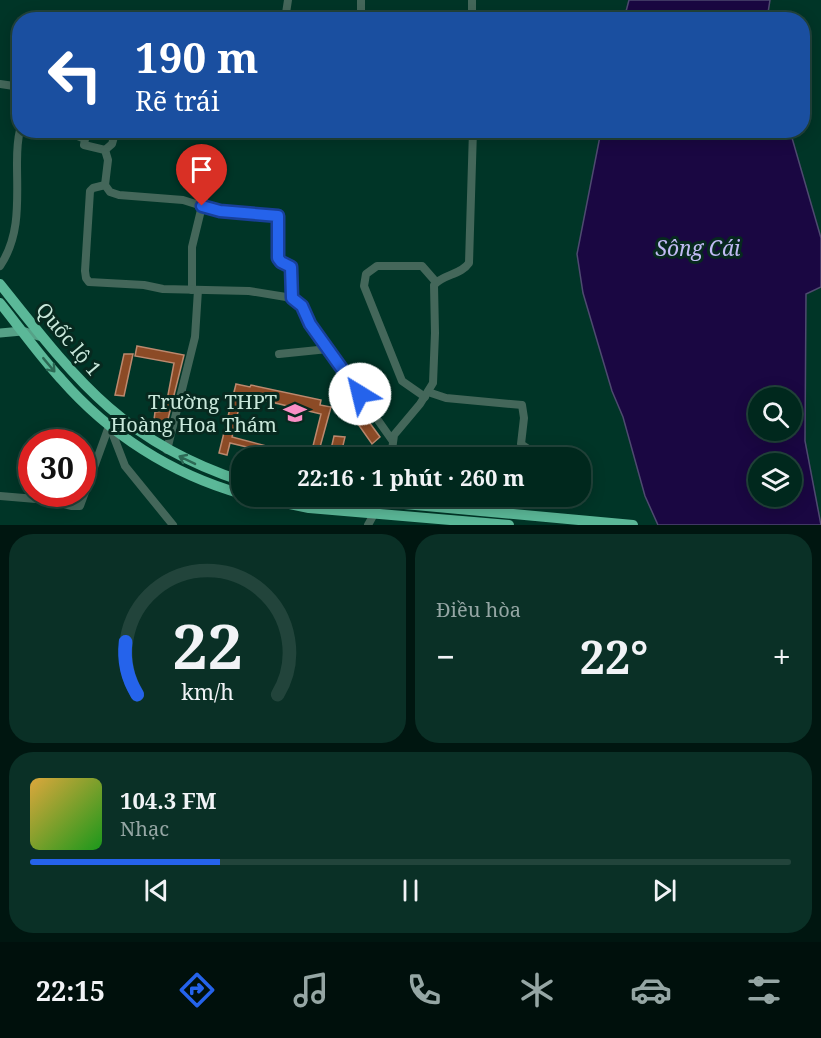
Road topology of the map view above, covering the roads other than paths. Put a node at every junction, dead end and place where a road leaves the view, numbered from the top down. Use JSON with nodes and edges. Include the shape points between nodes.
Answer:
{"nodes":[{"id":1,"x":18,"y":138,"type":"edge"},
{"id":2,"x":83,"y":138,"type":"edge"},
{"id":3,"x":114,"y":138,"type":"edge"},
{"id":4,"x":473,"y":138,"type":"edge"},
{"id":5,"x":105,"y":150,"type":"junction"},
{"id":6,"x":210,"y":172,"type":"dead end"},
{"id":7,"x":105,"y":185,"type":"junction"},
{"id":8,"x":202,"y":206,"type":"junction"},
{"id":9,"x":0,"y":266,"type":"edge"},
{"id":10,"x":436,"y":282,"type":"junction"},
{"id":11,"x":0,"y":284,"type":"edge"},
{"id":12,"x":195,"y":290,"type":"junction"},
{"id":13,"x":292,"y":298,"type":"junction"},
{"id":14,"x":0,"y":303,"type":"edge"},
{"id":15,"x":22,"y":331,"type":"junction"},
{"id":16,"x":0,"y":333,"type":"edge"},
{"id":17,"x":42,"y":337,"type":"junction"},
{"id":18,"x":328,"y":349,"type":"junction"},
{"id":19,"x":279,"y":354,"type":"dead end"},
{"id":20,"x":426,"y":394,"type":"junction"},
{"id":21,"x":109,"y":426,"type":"junction"},
{"id":22,"x":392,"y":440,"type":"junction"},
{"id":23,"x":392,"y":447,"type":"edge"},
{"id":24,"x":525,"y":447,"type":"edge"},
{"id":25,"x":167,"y":450,"type":"junction"},
{"id":26,"x":231,"y":478,"type":"edge"},
{"id":27,"x":231,"y":491,"type":"edge"},
{"id":28,"x":0,"y":496,"type":"edge"},
{"id":29,"x":304,"y":507,"type":"edge"},
{"id":30,"x":379,"y":507,"type":"edge"},
{"id":31,"x":460,"y":507,"type":"edge"},
{"id":32,"x":375,"y":514,"type":"junction"},
{"id":33,"x":492,"y":524,"type":"edge"},
{"id":34,"x":172,"y":525,"type":"edge"},
{"id":35,"x":368,"y":525,"type":"edge"},
{"id":36,"x":509,"y":525,"type":"edge"},
{"id":37,"x":633,"y":525,"type":"edge"}],
"edges":[{"from":1,"to":9,"type":"street","via":[[16,229]]},
{"from":2,"to":5,"type":"street","via":[[84,145]]},
{"from":3,"to":5,"type":"street"},
{"from":4,"to":10,"type":"street","via":[[469,263]]},
{"from":5,"to":7,"type":"street"},
{"from":6,"to":8,"type":"street"},
{"from":7,"to":8,"type":"street","via":[[119,195],[183,200]]},
{"from":7,"to":12,"type":"street","via":[[90,191],[87,280],[96,284]]},
{"from":8,"to":12,"type":"street","via":[[192,247]]},
{"from":8,"to":13,"type":"street","via":[[278,216],[278,258],[291,267]]},
{"from":10,"to":20,"type":"street","via":[[432,383]]},
{"from":10,"to":20,"type":"street","via":[[422,266],[377,266],[366,274],[364,286],[402,381]]},
{"from":11,"to":17,"type":"highway","name":"Quốc lộ 1"},
{"from":12,"to":13,"type":"street","via":[[249,291]]},
{"from":12,"to":25,"type":"street","via":[[195,337]]},
{"from":13,"to":18,"type":"street","via":[[302,306]]},
{"from":14,"to":15,"type":"highway","name":"Quốc lộ 1"},
{"from":15,"to":16,"type":"main road"},
{"from":15,"to":17,"type":"main road"},
{"from":15,"to":21,"type":"highway","name":"Quốc lộ 1","one_way":true,"via":[[61,380]]},
{"from":17,"to":25,"type":"highway","name":"Quốc lộ 1","via":[[107,407]]},
{"from":18,"to":19,"type":"street"},
{"from":18,"to":22,"type":"street"},
{"from":20,"to":22,"type":"street"},
{"from":20,"to":24,"type":"street","via":[[522,405],[525,418],[521,444]]},
{"from":21,"to":27,"type":"highway","name":"Quốc lộ 1","via":[[161,461]]},
{"from":21,"to":28,"type":"street","via":[[80,506]]},
{"from":21,"to":34,"type":"street","via":[[125,465]]},
{"from":22,"to":23,"type":"street"},
{"from":26,"to":25,"type":"highway","name":"Quốc lộ 1","one_way":true},
{"from":29,"to":32,"type":"highway"},
{"from":30,"to":32,"type":"street"},
{"from":31,"to":37,"type":"highway"},
{"from":32,"to":33,"type":"highway"},
{"from":32,"to":35,"type":"street"},
{"from":33,"to":36,"type":"highway"}]}
